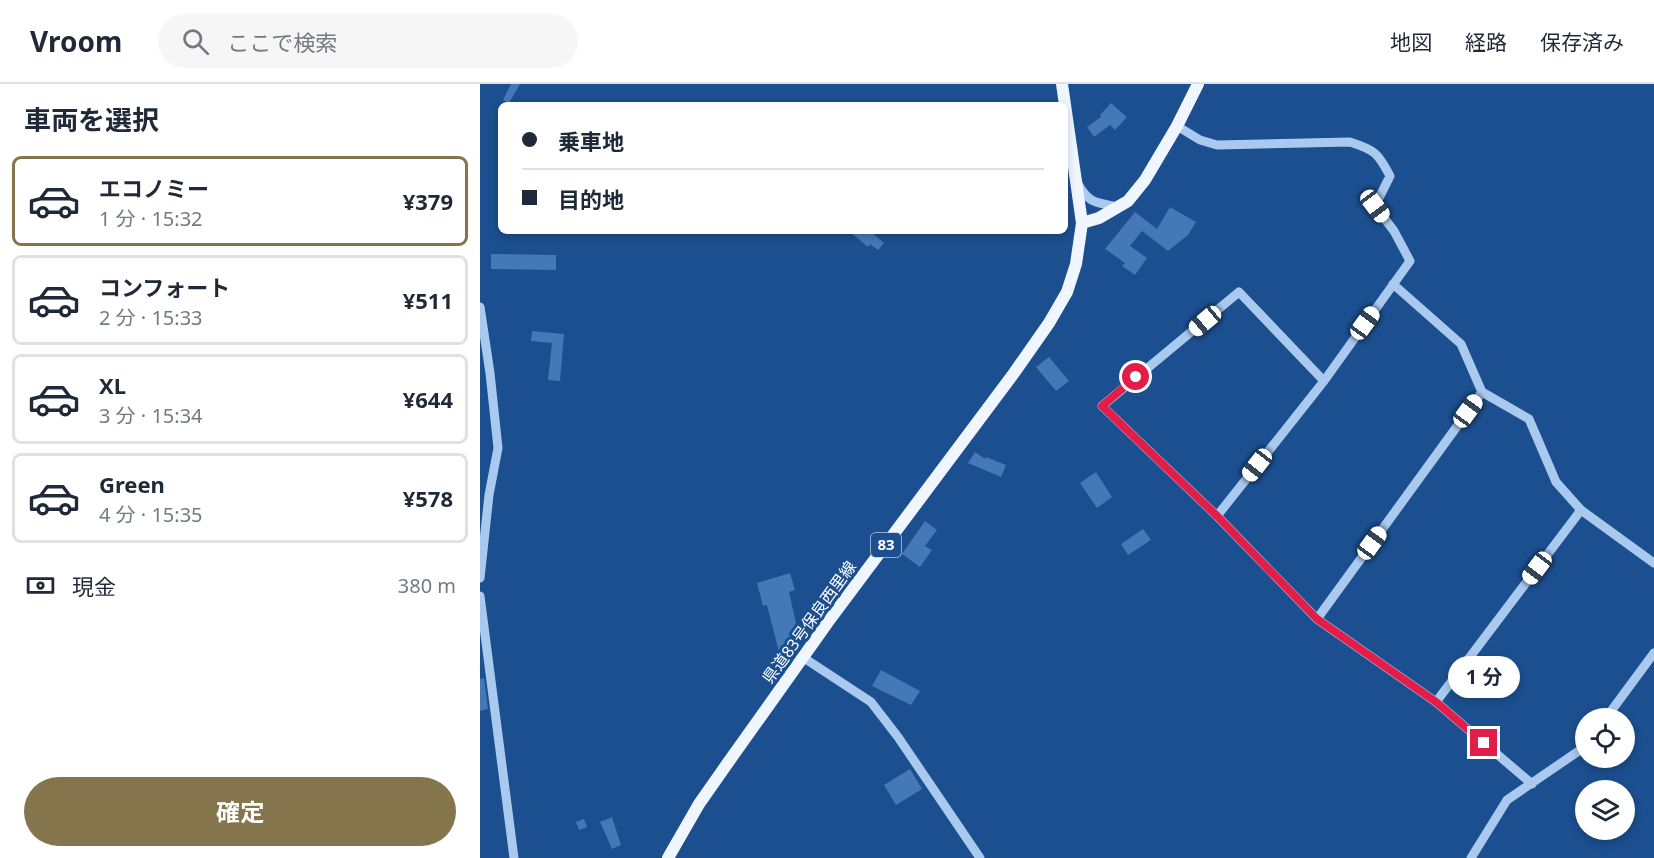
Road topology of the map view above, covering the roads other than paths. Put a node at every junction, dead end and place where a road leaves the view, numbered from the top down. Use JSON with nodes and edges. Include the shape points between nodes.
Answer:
{"nodes":[{"id":1,"x":1062,"y":84,"type":"edge"},
{"id":2,"x":1198,"y":84,"type":"edge"},
{"id":3,"x":1065,"y":102,"type":"edge"},
{"id":4,"x":1068,"y":123,"type":"edge"},
{"id":5,"x":1177,"y":126,"type":"junction"},
{"id":6,"x":1077,"y":182,"type":"junction"},
{"id":7,"x":1118,"y":207,"type":"junction"},
{"id":8,"x":1082,"y":223,"type":"junction"},
{"id":9,"x":1393,"y":284,"type":"junction"},
{"id":10,"x":480,"y":307,"type":"edge"},
{"id":11,"x":1324,"y":381,"type":"junction"},
{"id":12,"x":1482,"y":392,"type":"junction"},
{"id":13,"x":484,"y":496,"type":"edge"},
{"id":14,"x":1581,"y":510,"type":"junction"},
{"id":15,"x":1217,"y":516,"type":"junction"},
{"id":16,"x":1654,"y":563,"type":"edge"},
{"id":17,"x":480,"y":578,"type":"edge"},
{"id":18,"x":480,"y":596,"type":"edge"},
{"id":19,"x":1317,"y":619,"type":"junction"},
{"id":20,"x":1654,"y":653,"type":"edge"},
{"id":21,"x":804,"y":658,"type":"junction"},
{"id":22,"x":1436,"y":702,"type":"junction"},
{"id":23,"x":1613,"y":708,"type":"edge"},
{"id":24,"x":1575,"y":754,"type":"edge"},
{"id":25,"x":1532,"y":784,"type":"junction"},
{"id":26,"x":682,"y":833,"type":"junction"},
{"id":27,"x":514,"y":858,"type":"edge"},
{"id":28,"x":668,"y":858,"type":"edge"},
{"id":29,"x":676,"y":858,"type":"edge"},
{"id":30,"x":981,"y":858,"type":"edge"},
{"id":31,"x":1471,"y":858,"type":"edge"}],
"edges":[{"from":1,"to":3,"type":"main road","name":"県道83号保良西里線","number":"83"},
{"from":2,"to":5,"type":"main road"},
{"from":4,"to":6,"type":"main road","name":"県道83号保良西里線","number":"83"},
{"from":5,"to":7,"type":"main road","via":[[1145,180]]},
{"from":5,"to":9,"type":"street","via":[[1217,145],[1350,142],[1368,148],[1381,158],[1390,176],[1375,206],[1410,261]]},
{"from":6,"to":7,"type":"street","via":[[1085,197]]},
{"from":6,"to":8,"type":"main road","name":"県道83号保良西里線","number":"83"},
{"from":7,"to":8,"type":"main road"},
{"from":8,"to":21,"type":"main road","name":"県道83号保良西里線","number":"83","via":[[1076,264],[1049,323]]},
{"from":9,"to":11,"type":"street"},
{"from":9,"to":12,"type":"street","via":[[1461,344]]},
{"from":10,"to":13,"type":"street","via":[[498,448]]},
{"from":11,"to":15,"type":"street"},
{"from":11,"to":15,"type":"street","via":[[1239,292],[1102,406]]},
{"from":12,"to":14,"type":"street","via":[[1529,419],[1556,482]]},
{"from":12,"to":19,"type":"street"},
{"from":13,"to":17,"type":"street"},
{"from":14,"to":16,"type":"street"},
{"from":14,"to":22,"type":"street"},
{"from":15,"to":19,"type":"street"},
{"from":18,"to":27,"type":"street"},
{"from":19,"to":22,"type":"street"},
{"from":20,"to":23,"type":"street"},
{"from":21,"to":26,"type":"main road","name":"県道83号保良西里線","number":"83"},
{"from":21,"to":30,"type":"street","via":[[871,702]]},
{"from":22,"to":25,"type":"street"},
{"from":24,"to":25,"type":"street"},
{"from":25,"to":31,"type":"street","via":[[1507,800]]},
{"from":26,"to":28,"type":"main road","name":"県道83号保良西里線","number":"83"},
{"from":26,"to":29,"type":"street"}]}
